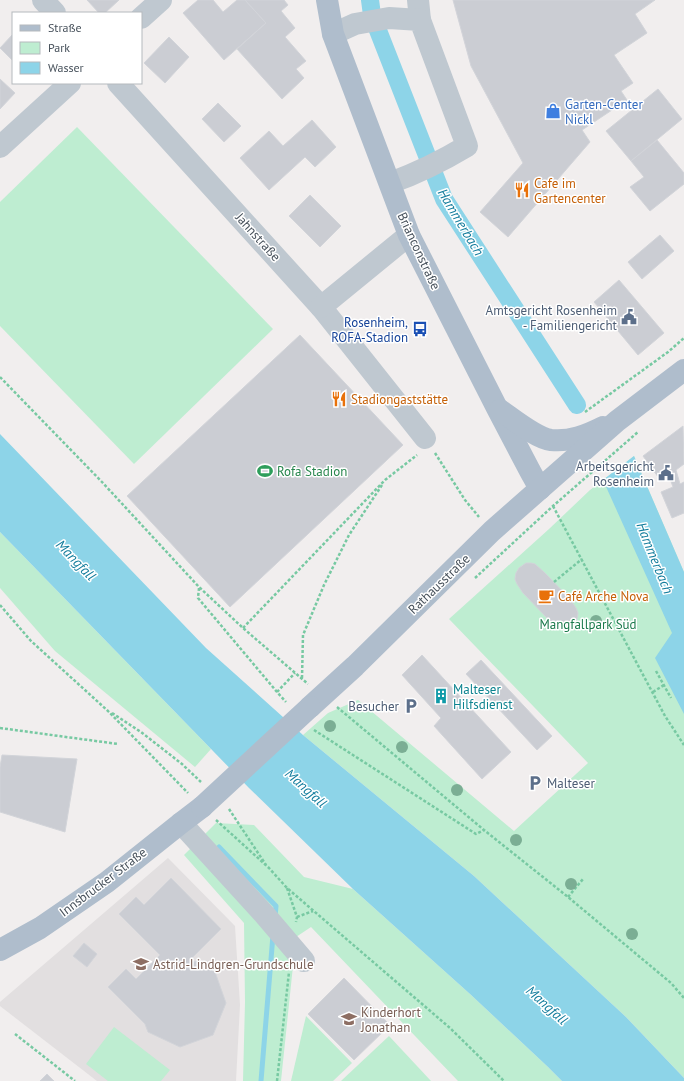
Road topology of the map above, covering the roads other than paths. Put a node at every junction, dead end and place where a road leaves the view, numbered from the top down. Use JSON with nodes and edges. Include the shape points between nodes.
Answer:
{"nodes":[{"id":1,"x":43,"y":0,"type":"edge"},
{"id":2,"x":161,"y":0,"type":"edge"},
{"id":3,"x":327,"y":0,"type":"edge"},
{"id":4,"x":419,"y":10,"type":"edge"},
{"id":5,"x":54,"y":12,"type":"edge"},
{"id":6,"x":142,"y":17,"type":"edge"},
{"id":7,"x":333,"y":34,"type":"junction"},
{"id":8,"x":69,"y":84,"type":"edge"},
{"id":9,"x":119,"y":84,"type":"edge"},
{"id":10,"x":0,"y":147,"type":"edge"},
{"id":11,"x":390,"y":183,"type":"junction"},
{"id":12,"x":409,"y":235,"type":"junction"},
{"id":13,"x":320,"y":307,"type":"junction"},
{"id":14,"x":684,"y":370,"type":"edge"},
{"id":15,"x":497,"y":408,"type":"junction"},
{"id":16,"x":617,"y":421,"type":"junction"},
{"id":17,"x":428,"y":441,"type":"road end"},
{"id":18,"x":547,"y":497,"type":"junction"},
{"id":19,"x":202,"y":807,"type":"joint"},
{"id":20,"x":181,"y":823,"type":"junction"},
{"id":21,"x":292,"y":947,"type":"road end"},
{"id":22,"x":0,"y":950,"type":"edge"}],
"edges":[{"from":1,"to":5,"type":"street"},
{"from":2,"to":6,"type":"street"},
{"from":3,"to":7,"type":"main road","name":"Brianconstraße"},
{"from":4,"to":7,"type":"street","via":[[355,24]]},
{"from":4,"to":11,"type":"street","via":[[467,146],[413,175]]},
{"from":7,"to":11,"type":"main road","name":"Brianconstraße"},
{"from":8,"to":10,"type":"street"},
{"from":9,"to":13,"type":"street","name":"Jahnstraße"},
{"from":11,"to":12,"type":"main road","name":"Brianconstraße"},
{"from":12,"to":13,"type":"street"},
{"from":12,"to":15,"type":"main road","name":"Brianconstraße"},
{"from":13,"to":17,"type":"street","name":"Jahnstraße"},
{"from":14,"to":16,"type":"main road","name":"Rathausstraße"},
{"from":15,"to":16,"type":"main road","via":[[533,433],[551,440],[584,436]]},
{"from":15,"to":18,"type":"main road","name":"Brianconstraße","via":[[530,471]]},
{"from":16,"to":18,"type":"main road","name":"Rathausstraße"},
{"from":18,"to":19,"type":"main road","name":"Rathausstraße","bridge":true,"via":[[492,531],[314,709]]},
{"from":19,"to":20,"type":"main road","name":"Innsbrucker Straße"},
{"from":20,"to":21,"type":"street"},
{"from":20,"to":22,"type":"main road","name":"Innsbrucker Straße","via":[[107,882],[40,928]]}]}
